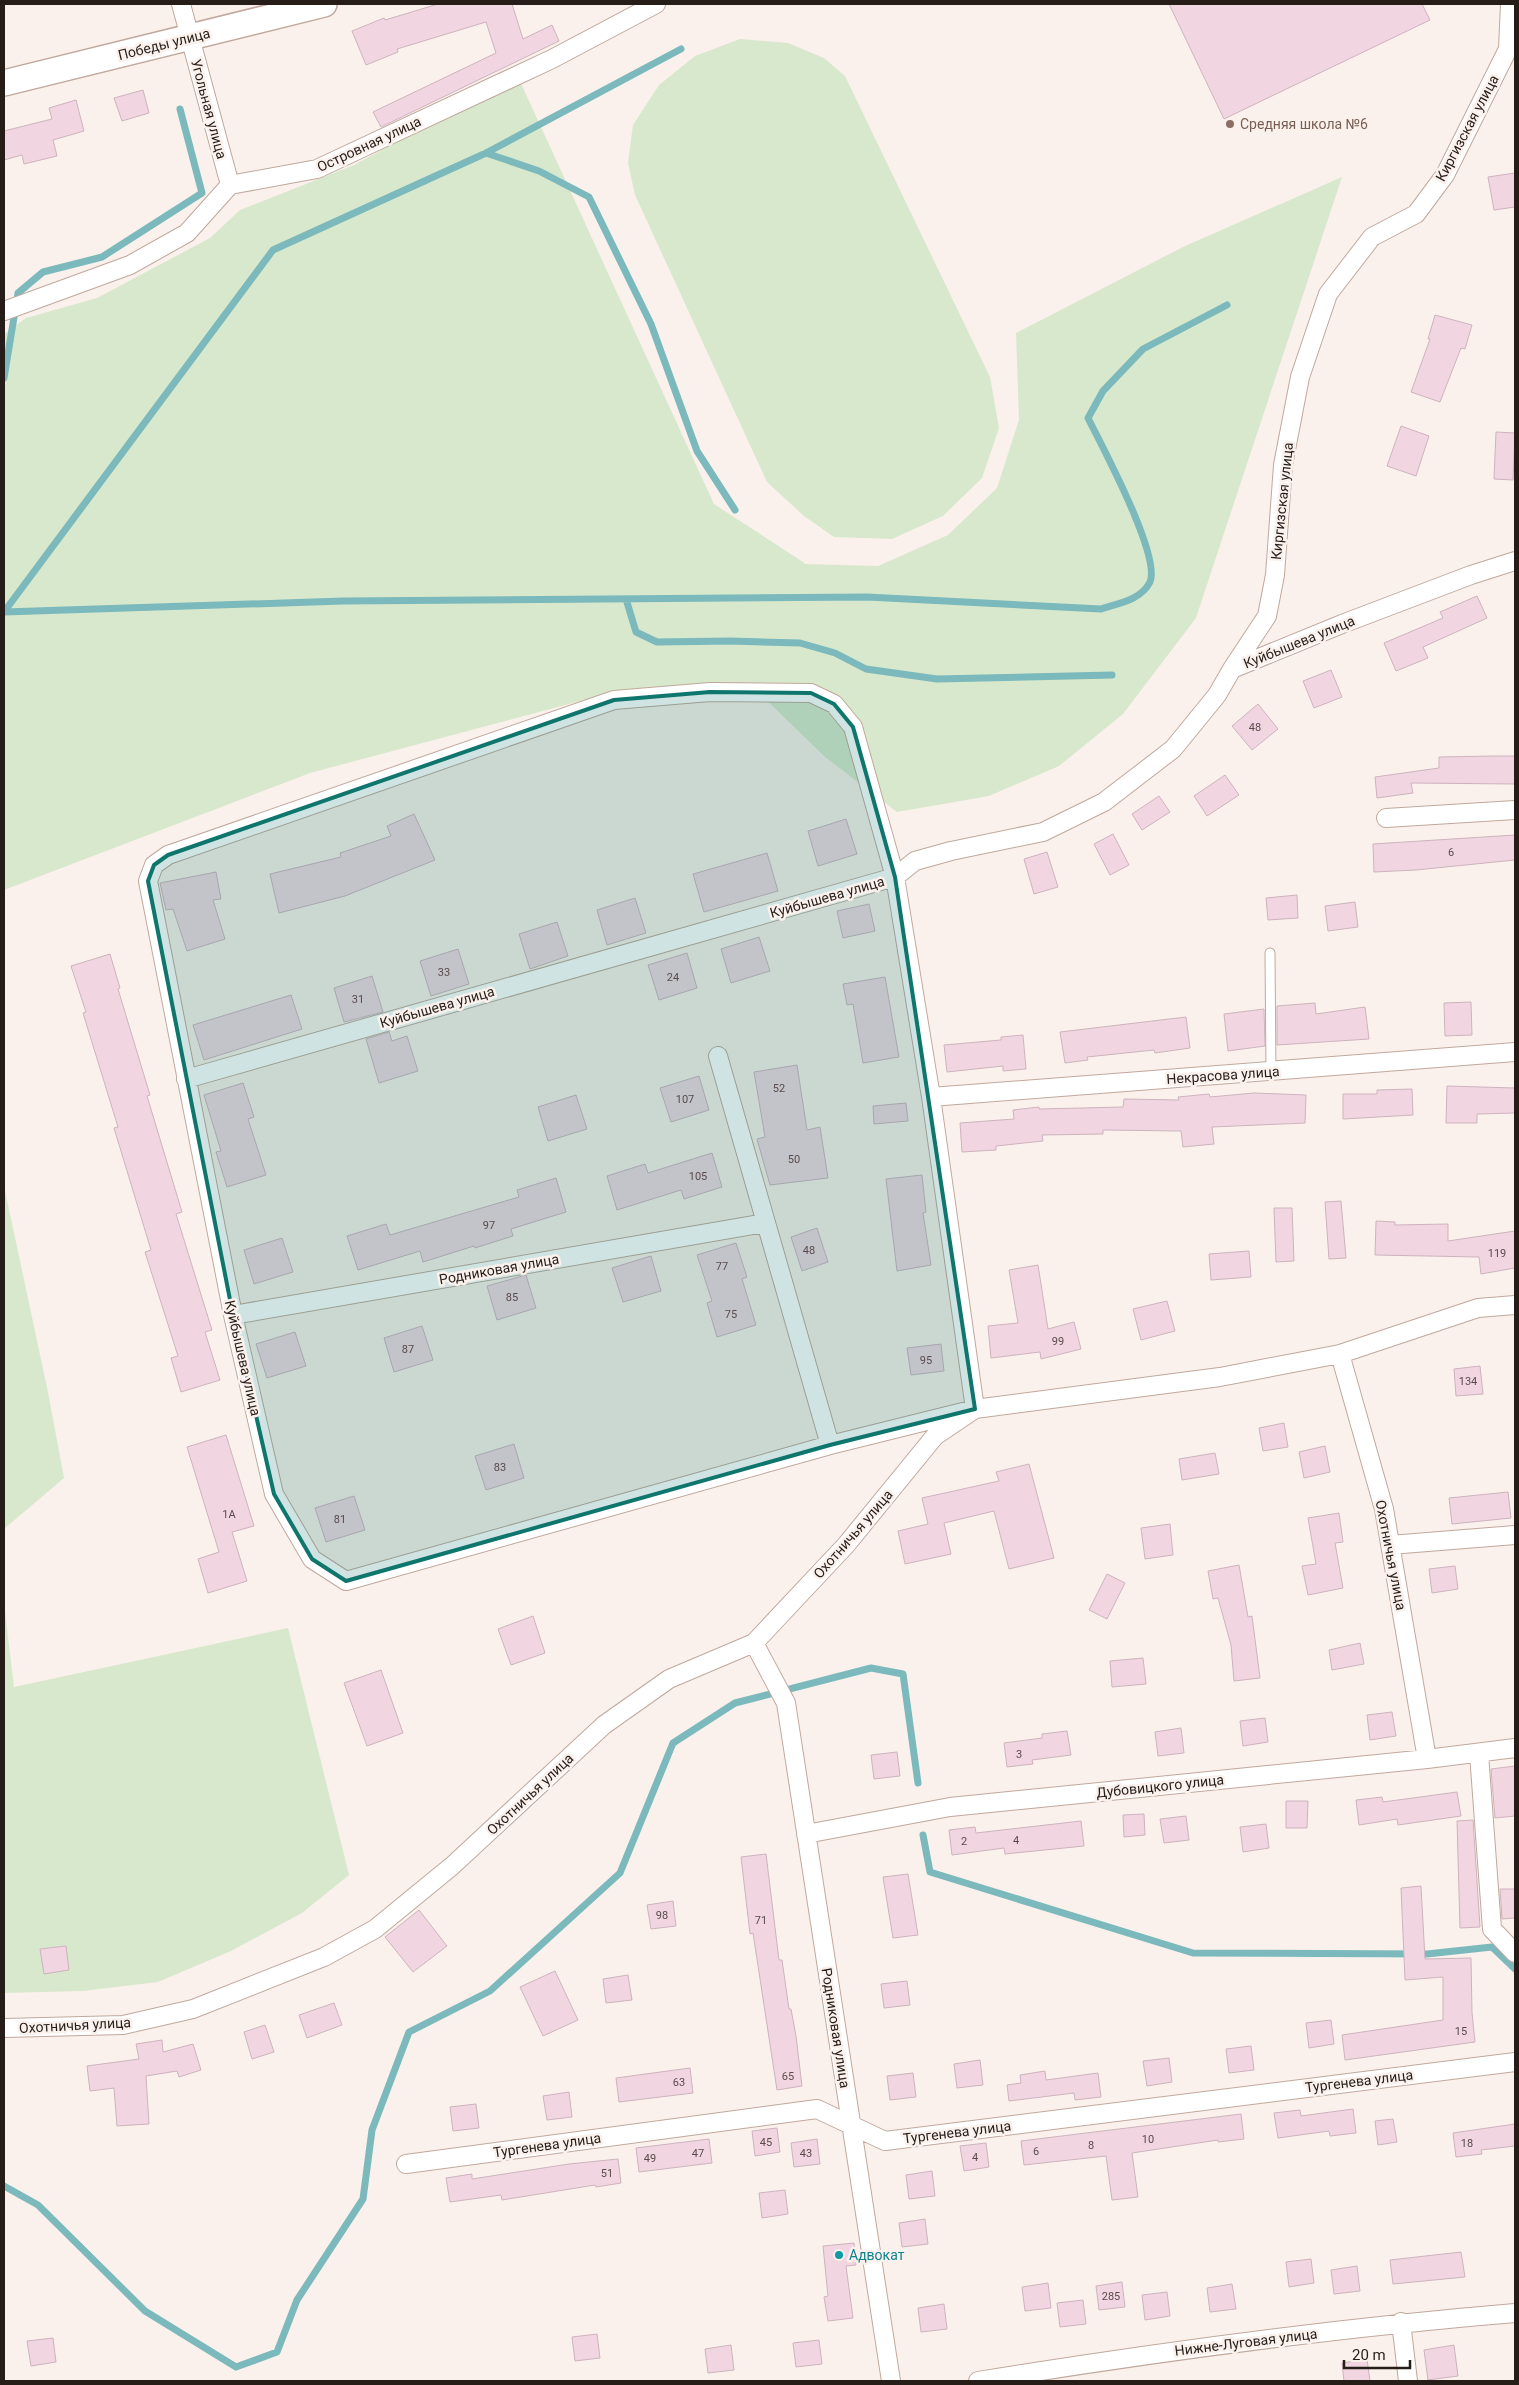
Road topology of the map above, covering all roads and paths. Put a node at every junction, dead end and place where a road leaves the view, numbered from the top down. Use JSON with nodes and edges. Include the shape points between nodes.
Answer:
{"nodes":[{"id":1,"x":181,"y":4,"type":"edge"},
{"id":2,"x":324,"y":4,"type":"edge"},
{"id":3,"x":656,"y":4,"type":"edge"},
{"id":4,"x":1510,"y":4,"type":"edge"},
{"id":5,"x":190,"y":38,"type":"junction"},
{"id":6,"x":1512,"y":53,"type":"edge"},
{"id":7,"x":4,"y":83,"type":"edge"},
{"id":8,"x":230,"y":186,"type":"junction"},
{"id":9,"x":4,"y":311,"type":"edge"},
{"id":10,"x":1515,"y":561,"type":"edge"},
{"id":11,"x":1232,"y":669,"type":"junction"},
{"id":12,"x":1515,"y":810,"type":"edge"},
{"id":13,"x":1386,"y":818,"type":"dead end"},
{"id":14,"x":895,"y":878,"type":"junction"},
{"id":15,"x":1270,"y":953,"type":"dead end"},
{"id":16,"x":1515,"y":1052,"type":"edge"},
{"id":17,"x":718,"y":1056,"type":"dead end"},
{"id":18,"x":1271,"y":1071,"type":"junction"},
{"id":19,"x":186,"y":1079,"type":"junction"},
{"id":20,"x":930,"y":1097,"type":"junction"},
{"id":21,"x":765,"y":1224,"type":"junction"},
{"id":22,"x":1515,"y":1305,"type":"edge"},
{"id":23,"x":233,"y":1315,"type":"junction"},
{"id":24,"x":1340,"y":1354,"type":"junction"},
{"id":25,"x":974,"y":1409,"type":"junction"},
{"id":26,"x":830,"y":1445,"type":"junction"},
{"id":27,"x":1515,"y":1535,"type":"edge"},
{"id":28,"x":1390,"y":1545,"type":"junction"},
{"id":29,"x":346,"y":1581,"type":"joint"},
{"id":30,"x":754,"y":1643,"type":"junction"},
{"id":31,"x":1515,"y":1748,"type":"edge"},
{"id":32,"x":1479,"y":1754,"type":"junction"},
{"id":33,"x":1427,"y":1760,"type":"junction"},
{"id":34,"x":806,"y":1834,"type":"junction"},
{"id":35,"x":1515,"y":1953,"type":"edge"},
{"id":36,"x":4,"y":2028,"type":"edge"},
{"id":37,"x":1515,"y":2062,"type":"edge"},
{"id":38,"x":851,"y":2125,"type":"junction"},
{"id":39,"x":406,"y":2164,"type":"dead end"},
{"id":40,"x":1515,"y":2313,"type":"edge"},
{"id":41,"x":1400,"y":2322,"type":"junction"},
{"id":42,"x":890,"y":2381,"type":"edge"},
{"id":43,"x":978,"y":2381,"type":"edge"},
{"id":44,"x":1408,"y":2381,"type":"edge"}],
"edges":[{"from":1,"to":5,"type":"street","name":"Угольная улица"},
{"from":2,"to":5,"type":"street","name":"Победы улица"},
{"from":3,"to":8,"type":"street","name":"Островная улица","via":[[552,59],[317,170]]},
{"from":4,"to":6,"type":"street","name":"Киргизская улица"},
{"from":5,"to":7,"type":"street","name":"Победы улица"},
{"from":5,"to":8,"type":"street","name":"Угольная улица"},
{"from":6,"to":11,"type":"street","name":"Киргизская улица","via":[[1445,175],[1416,214],[1372,237],[1328,294],[1300,377],[1283,465],[1275,574],[1267,616]]},
{"from":8,"to":9,"type":"street","via":[[187,233],[130,265]]},
{"from":10,"to":11,"type":"street","name":"Куйбышева улица","via":[[1471,574]]},
{"from":11,"to":14,"type":"street","name":"Куйбышева улица","via":[[1217,695],[1173,749],[1104,802],[1043,832],[915,861]]},
{"from":12,"to":13,"type":"street"},
{"from":14,"to":19,"type":"street","name":"Куйбышева улица"},
{"from":14,"to":19,"type":"street","name":"Куйбышева улица","via":[[853,727],[834,704],[811,693],[710,692],[614,700],[168,854],[154,865],[148,881]]},
{"from":14,"to":20,"type":"street"},
{"from":15,"to":18,"type":"lane"},
{"from":16,"to":18,"type":"street","name":"Некрасова улица"},
{"from":17,"to":21,"type":"street"},
{"from":18,"to":20,"type":"street","name":"Некрасова улица"},
{"from":19,"to":23,"type":"street","name":"Куйбышева улица"},
{"from":20,"to":25,"type":"street"},
{"from":21,"to":23,"type":"street","name":"Родниковая улица"},
{"from":21,"to":26,"type":"street"},
{"from":22,"to":24,"type":"street","name":"Охотничья улица","via":[[1478,1308]]},
{"from":23,"to":29,"type":"street","name":"Куйбышева улица","via":[[274,1494],[312,1559]]},
{"from":24,"to":25,"type":"street","name":"Охотничья улица","via":[[1220,1377]]},
{"from":24,"to":28,"type":"street","name":"Охотничья улица","via":[[1384,1510]]},
{"from":25,"to":26,"type":"street","name":"Охотничья улица"},
{"from":25,"to":30,"type":"street","name":"Охотничья улица","via":[[935,1436],[846,1545]]},
{"from":26,"to":29,"type":"street","name":"Охотничья улица"},
{"from":27,"to":28,"type":"street"},
{"from":28,"to":33,"type":"street","name":"Охотничья улица"},
{"from":30,"to":34,"type":"street","name":"Родниковая улица","via":[[786,1703]]},
{"from":30,"to":36,"type":"street","name":"Охотничья улица","via":[[669,1679],[604,1725],[452,1866],[376,1930],[324,1957],[193,2009],[122,2025]]},
{"from":31,"to":32,"type":"street","name":"Дубовицкого улица"},
{"from":32,"to":33,"type":"street","name":"Дубовицкого улица"},
{"from":32,"to":35,"type":"street","via":[[1492,1929]]},
{"from":33,"to":34,"type":"street","name":"Дубовицкого улица","via":[[950,1807]]},
{"from":34,"to":38,"type":"street","name":"Родниковая улица"},
{"from":37,"to":38,"type":"street","name":"Тургенева улица","via":[[884,2141]]},
{"from":38,"to":39,"type":"street","name":"Тургенева улица","via":[[817,2109]]},
{"from":38,"to":42,"type":"street","name":"Родниковая улица"},
{"from":40,"to":41,"type":"street","name":"Нижне-Луговая улица"},
{"from":41,"to":43,"type":"street","name":"Нижне-Луговая улица","via":[[1139,2355]]},
{"from":41,"to":44,"type":"street"}]}
